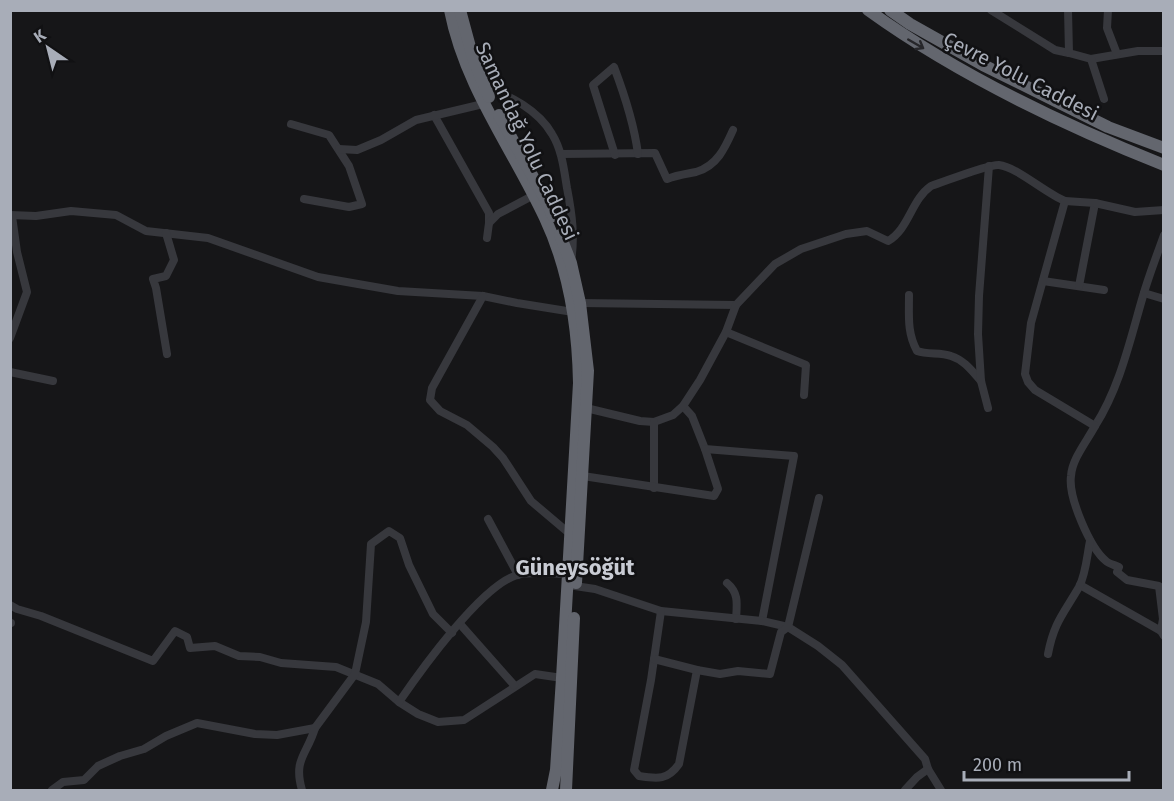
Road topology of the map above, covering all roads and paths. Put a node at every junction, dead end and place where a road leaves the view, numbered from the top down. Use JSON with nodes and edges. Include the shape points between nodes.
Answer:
{"nodes":[{"id":1,"x":450,"y":10,"type":"edge"},
{"id":2,"x":460,"y":10,"type":"edge"},
{"id":3,"x":868,"y":10,"type":"edge"},
{"id":4,"x":890,"y":10,"type":"edge"},
{"id":5,"x":1068,"y":10,"type":"edge"},
{"id":6,"x":1108,"y":10,"type":"edge"},
{"id":7,"x":994,"y":11,"type":"edge"},
{"id":8,"x":1164,"y":51,"type":"edge"},
{"id":9,"x":1069,"y":53,"type":"junction"},
{"id":10,"x":1117,"y":54,"type":"junction"},
{"id":11,"x":1091,"y":59,"type":"junction"},
{"id":12,"x":485,"y":88,"type":"junction"},
{"id":13,"x":1002,"y":91,"type":"junction"},
{"id":14,"x":1035,"y":91,"type":"junction"},
{"id":15,"x":1104,"y":99,"type":"dead end"},
{"id":16,"x":483,"y":104,"type":"junction"},
{"id":17,"x":434,"y":115,"type":"junction"},
{"id":18,"x":291,"y":124,"type":"dead end"},
{"id":19,"x":733,"y":130,"type":"dead end"},
{"id":20,"x":1164,"y":140,"type":"edge"},
{"id":21,"x":1164,"y":148,"type":"edge"},
{"id":22,"x":339,"y":149,"type":"junction"},
{"id":23,"x":561,"y":154,"type":"junction"},
{"id":24,"x":638,"y":154,"type":"junction"},
{"id":25,"x":615,"y":155,"type":"junction"},
{"id":26,"x":1164,"y":165,"type":"edge"},
{"id":27,"x":989,"y":166,"type":"junction"},
{"id":28,"x":1164,"y":173,"type":"edge"},
{"id":29,"x":534,"y":195,"type":"junction"},
{"id":30,"x":304,"y":199,"type":"dead end"},
{"id":31,"x":1065,"y":201,"type":"junction"},
{"id":32,"x":1095,"y":203,"type":"junction"},
{"id":33,"x":1164,"y":210,"type":"edge"},
{"id":34,"x":11,"y":216,"type":"edge"},
{"id":35,"x":489,"y":223,"type":"junction"},
{"id":36,"x":166,"y":233,"type":"junction"},
{"id":37,"x":1164,"y":235,"type":"edge"},
{"id":38,"x":487,"y":238,"type":"dead end"},
{"id":39,"x":571,"y":263,"type":"junction"},
{"id":40,"x":1043,"y":281,"type":"junction"},
{"id":41,"x":1079,"y":286,"type":"junction"},
{"id":42,"x":1104,"y":290,"type":"dead end"},
{"id":43,"x":1144,"y":293,"type":"junction"},
{"id":44,"x":909,"y":295,"type":"dead end"},
{"id":45,"x":483,"y":296,"type":"junction"},
{"id":46,"x":1164,"y":299,"type":"edge"},
{"id":47,"x":735,"y":305,"type":"junction"},
{"id":48,"x":576,"y":308,"type":"junction"},
{"id":49,"x":726,"y":332,"type":"junction"},
{"id":50,"x":10,"y":338,"type":"edge"},
{"id":51,"x":167,"y":354,"type":"dead end"},
{"id":52,"x":10,"y":372,"type":"edge"},
{"id":53,"x":53,"y":381,"type":"dead end"},
{"id":54,"x":981,"y":381,"type":"junction"},
{"id":55,"x":804,"y":395,"type":"dead end"},
{"id":56,"x":683,"y":406,"type":"junction"},
{"id":57,"x":586,"y":408,"type":"junction"},
{"id":58,"x":988,"y":408,"type":"dead end"},
{"id":59,"x":654,"y":422,"type":"junction"},
{"id":60,"x":1095,"y":426,"type":"junction"},
{"id":61,"x":705,"y":449,"type":"junction"},
{"id":62,"x":583,"y":476,"type":"junction"},
{"id":63,"x":654,"y":488,"type":"junction"},
{"id":64,"x":819,"y":498,"type":"dead end"},
{"id":65,"x":489,"y":519,"type":"dead end"},
{"id":66,"x":570,"y":534,"type":"junction"},
{"id":67,"x":1090,"y":541,"type":"junction"},
{"id":68,"x":568,"y":574,"type":"junction"},
{"id":69,"x":518,"y":575,"type":"junction"},
{"id":70,"x":727,"y":583,"type":"dead end"},
{"id":71,"x":1080,"y":585,"type":"junction"},
{"id":72,"x":575,"y":586,"type":"junction"},
{"id":73,"x":10,"y":605,"type":"edge"},
{"id":74,"x":661,"y":611,"type":"junction"},
{"id":75,"x":736,"y":619,"type":"junction"},
{"id":76,"x":762,"y":621,"type":"junction"},
{"id":77,"x":460,"y":624,"type":"junction"},
{"id":78,"x":788,"y":627,"type":"junction"},
{"id":79,"x":452,"y":633,"type":"junction"},
{"id":80,"x":1162,"y":633,"type":"edge"},
{"id":81,"x":1048,"y":654,"type":"dead end"},
{"id":82,"x":654,"y":659,"type":"junction"},
{"id":83,"x":697,"y":670,"type":"junction"},
{"id":84,"x":355,"y":674,"type":"junction"},
{"id":85,"x":562,"y":678,"type":"junction"},
{"id":86,"x":514,"y":685,"type":"junction"},
{"id":87,"x":399,"y":702,"type":"junction"},
{"id":88,"x":315,"y":728,"type":"junction"},
{"id":89,"x":928,"y":769,"type":"junction"},
{"id":90,"x":52,"y":790,"type":"edge"},
{"id":91,"x":302,"y":790,"type":"edge"},
{"id":92,"x":552,"y":790,"type":"edge"},
{"id":93,"x":566,"y":790,"type":"edge"},
{"id":94,"x":905,"y":790,"type":"edge"},
{"id":95,"x":941,"y":790,"type":"edge"}],
"edges":[{"from":1,"to":16,"type":"highway","name":"Samandağ Yolu Caddesi"},
{"from":2,"to":12,"type":"highway","name":"Samandağ Yolu Caddesi"},
{"from":3,"to":13,"type":"highway","name":"Çevre Yolu Caddesi","one_way":true,"via":[[905,38]]},
{"from":4,"to":14,"type":"highway","name":"Çevre Yolu Caddesi"},
{"from":5,"to":9,"type":"street"},
{"from":6,"to":10,"type":"street","via":[[1107,28]]},
{"from":7,"to":9,"type":"street","via":[[1054,50]]},
{"from":8,"to":10,"type":"street"},
{"from":9,"to":11,"type":"street"},
{"from":10,"to":11,"type":"street"},
{"from":11,"to":15,"type":"street"},
{"from":12,"to":23,"type":"street","via":[[499,91],[544,122]]},
{"from":12,"to":39,"type":"highway","name":"Samandağ Yolu Caddesi","via":[[544,197]]},
{"from":13,"to":26,"type":"highway","name":"Çevre Yolu Caddesi","via":[[1104,141]]},
{"from":13,"to":28,"type":"highway","via":[[1064,129]]},
{"from":14,"to":20,"type":"highway"},
{"from":14,"to":21,"type":"highway","name":"Çevre Yolu Caddesi","via":[[1108,127]]},
{"from":16,"to":17,"type":"street"},
{"from":16,"to":29,"type":"highway","name":"Samandağ Yolu Caddesi"},
{"from":17,"to":22,"type":"street","via":[[357,150]]},
{"from":17,"to":35,"type":"street","via":[[489,213]]},
{"from":18,"to":22,"type":"street","via":[[329,135]]},
{"from":19,"to":24,"type":"street","via":[[723,153],[696,172],[667,179],[655,153]]},
{"from":22,"to":30,"type":"street","via":[[363,204],[349,207]]},
{"from":23,"to":25,"type":"street"},
{"from":23,"to":39,"type":"street","via":[[574,229]]},
{"from":24,"to":25,"type":"street"},
{"from":24,"to":25,"type":"street","via":[[627,101],[614,67],[593,85]]},
{"from":27,"to":31,"type":"street","via":[[1004,166]]},
{"from":27,"to":47,"type":"street","via":[[923,191],[898,235],[888,241],[867,231],[801,249],[783,259]]},
{"from":27,"to":54,"type":"street","via":[[979,296]]},
{"from":29,"to":35,"type":"street"},
{"from":29,"to":48,"type":"highway","name":"Samandağ Yolu Caddesi"},
{"from":31,"to":32,"type":"street"},
{"from":31,"to":40,"type":"street"},
{"from":32,"to":33,"type":"street","via":[[1136,212]]},
{"from":32,"to":41,"type":"street"},
{"from":34,"to":36,"type":"street","via":[[71,212],[116,215],[146,231]]},
{"from":34,"to":50,"type":"street","via":[[27,292]]},
{"from":35,"to":38,"type":"street"},
{"from":36,"to":45,"type":"street","via":[[208,238],[318,277],[398,291]]},
{"from":36,"to":51,"type":"street","via":[[174,260],[166,276],[153,279]]},
{"from":37,"to":43,"type":"street"},
{"from":39,"to":48,"type":"highway","name":"Samandağ Yolu Caddesi"},
{"from":40,"to":41,"type":"street"},
{"from":40,"to":60,"type":"street","via":[[1031,323],[1025,374],[1035,390]]},
{"from":41,"to":42,"type":"street"},
{"from":43,"to":46,"type":"street"},
{"from":43,"to":60,"type":"street","via":[[1107,407]]},
{"from":44,"to":54,"type":"street","via":[[909,330],[917,351],[951,356],[969,366]]},
{"from":45,"to":48,"type":"street"},
{"from":45,"to":66,"type":"street","via":[[432,388],[430,400],[493,447],[531,501]]},
{"from":47,"to":48,"type":"street"},
{"from":47,"to":49,"type":"street"},
{"from":48,"to":57,"type":"highway","name":"Samandağ Yolu Caddesi","via":[[588,371]]},
{"from":48,"to":66,"type":"highway","name":"Samandağ Yolu Caddesi","via":[[579,383]]},
{"from":49,"to":55,"type":"street","via":[[806,364]]},
{"from":49,"to":56,"type":"street"},
{"from":52,"to":53,"type":"street"},
{"from":54,"to":58,"type":"street"},
{"from":56,"to":59,"type":"street","via":[[673,415]]},
{"from":56,"to":61,"type":"street","via":[[692,416]]},
{"from":57,"to":59,"type":"street"},
{"from":57,"to":62,"type":"highway","name":"Samandağ Yolu Caddesi"},
{"from":59,"to":63,"type":"street"},
{"from":60,"to":67,"type":"street","via":[[1071,476],[1071,488]]},
{"from":61,"to":63,"type":"street","via":[[718,489],[714,496]]},
{"from":61,"to":76,"type":"street","via":[[794,456]]},
{"from":62,"to":63,"type":"street"},
{"from":62,"to":72,"type":"highway","name":"Samandağ Yolu Caddesi"},
{"from":64,"to":78,"type":"street"},
{"from":65,"to":69,"type":"street"},
{"from":66,"to":68,"type":"highway","name":"Samandağ Yolu Caddesi"},
{"from":67,"to":71,"type":"street"},
{"from":67,"to":80,"type":"street","via":[[1106,561],[1119,567],[1117,572],[1127,580],[1159,586]]},
{"from":68,"to":69,"type":"street"},
{"from":68,"to":85,"type":"highway","name":"Samandağ Yolu Caddesi"},
{"from":69,"to":77,"type":"street","via":[[499,583]]},
{"from":70,"to":75,"type":"street","via":[[737,597]]},
{"from":71,"to":80,"type":"street"},
{"from":71,"to":81,"type":"street","via":[[1064,608]]},
{"from":72,"to":74,"type":"street"},
{"from":72,"to":93,"type":"highway","name":"Samandağ Yolu Caddesi"},
{"from":73,"to":84,"type":"street","via":[[153,661],[176,632],[187,637],[190,648],[215,646],[239,656],[336,667]]},
{"from":74,"to":75,"type":"street"},
{"from":74,"to":82,"type":"street"},
{"from":75,"to":76,"type":"street"},
{"from":76,"to":78,"type":"street"},
{"from":77,"to":79,"type":"street"},
{"from":77,"to":86,"type":"street"},
{"from":78,"to":83,"type":"street","via":[[781,632],[770,674]]},
{"from":78,"to":89,"type":"street","via":[[842,665],[925,759]]},
{"from":79,"to":84,"type":"street","via":[[433,614],[409,566],[400,537],[389,531],[371,544],[366,622]]},
{"from":79,"to":87,"type":"street"},
{"from":82,"to":83,"type":"street"},
{"from":82,"to":83,"type":"street","via":[[634,770],[639,776],[672,775],[679,764]]},
{"from":84,"to":87,"type":"street","via":[[378,684]]},
{"from":84,"to":88,"type":"street"},
{"from":85,"to":86,"type":"street","via":[[535,674]]},
{"from":85,"to":92,"type":"highway","name":"Samandağ Yolu Caddesi"},
{"from":86,"to":87,"type":"street","via":[[464,720],[438,722]]},
{"from":88,"to":90,"type":"street","via":[[277,735],[197,723],[98,766],[84,780],[63,782]]},
{"from":88,"to":91,"type":"street","via":[[298,767]]},
{"from":89,"to":94,"type":"street"},
{"from":89,"to":95,"type":"street"}]}
